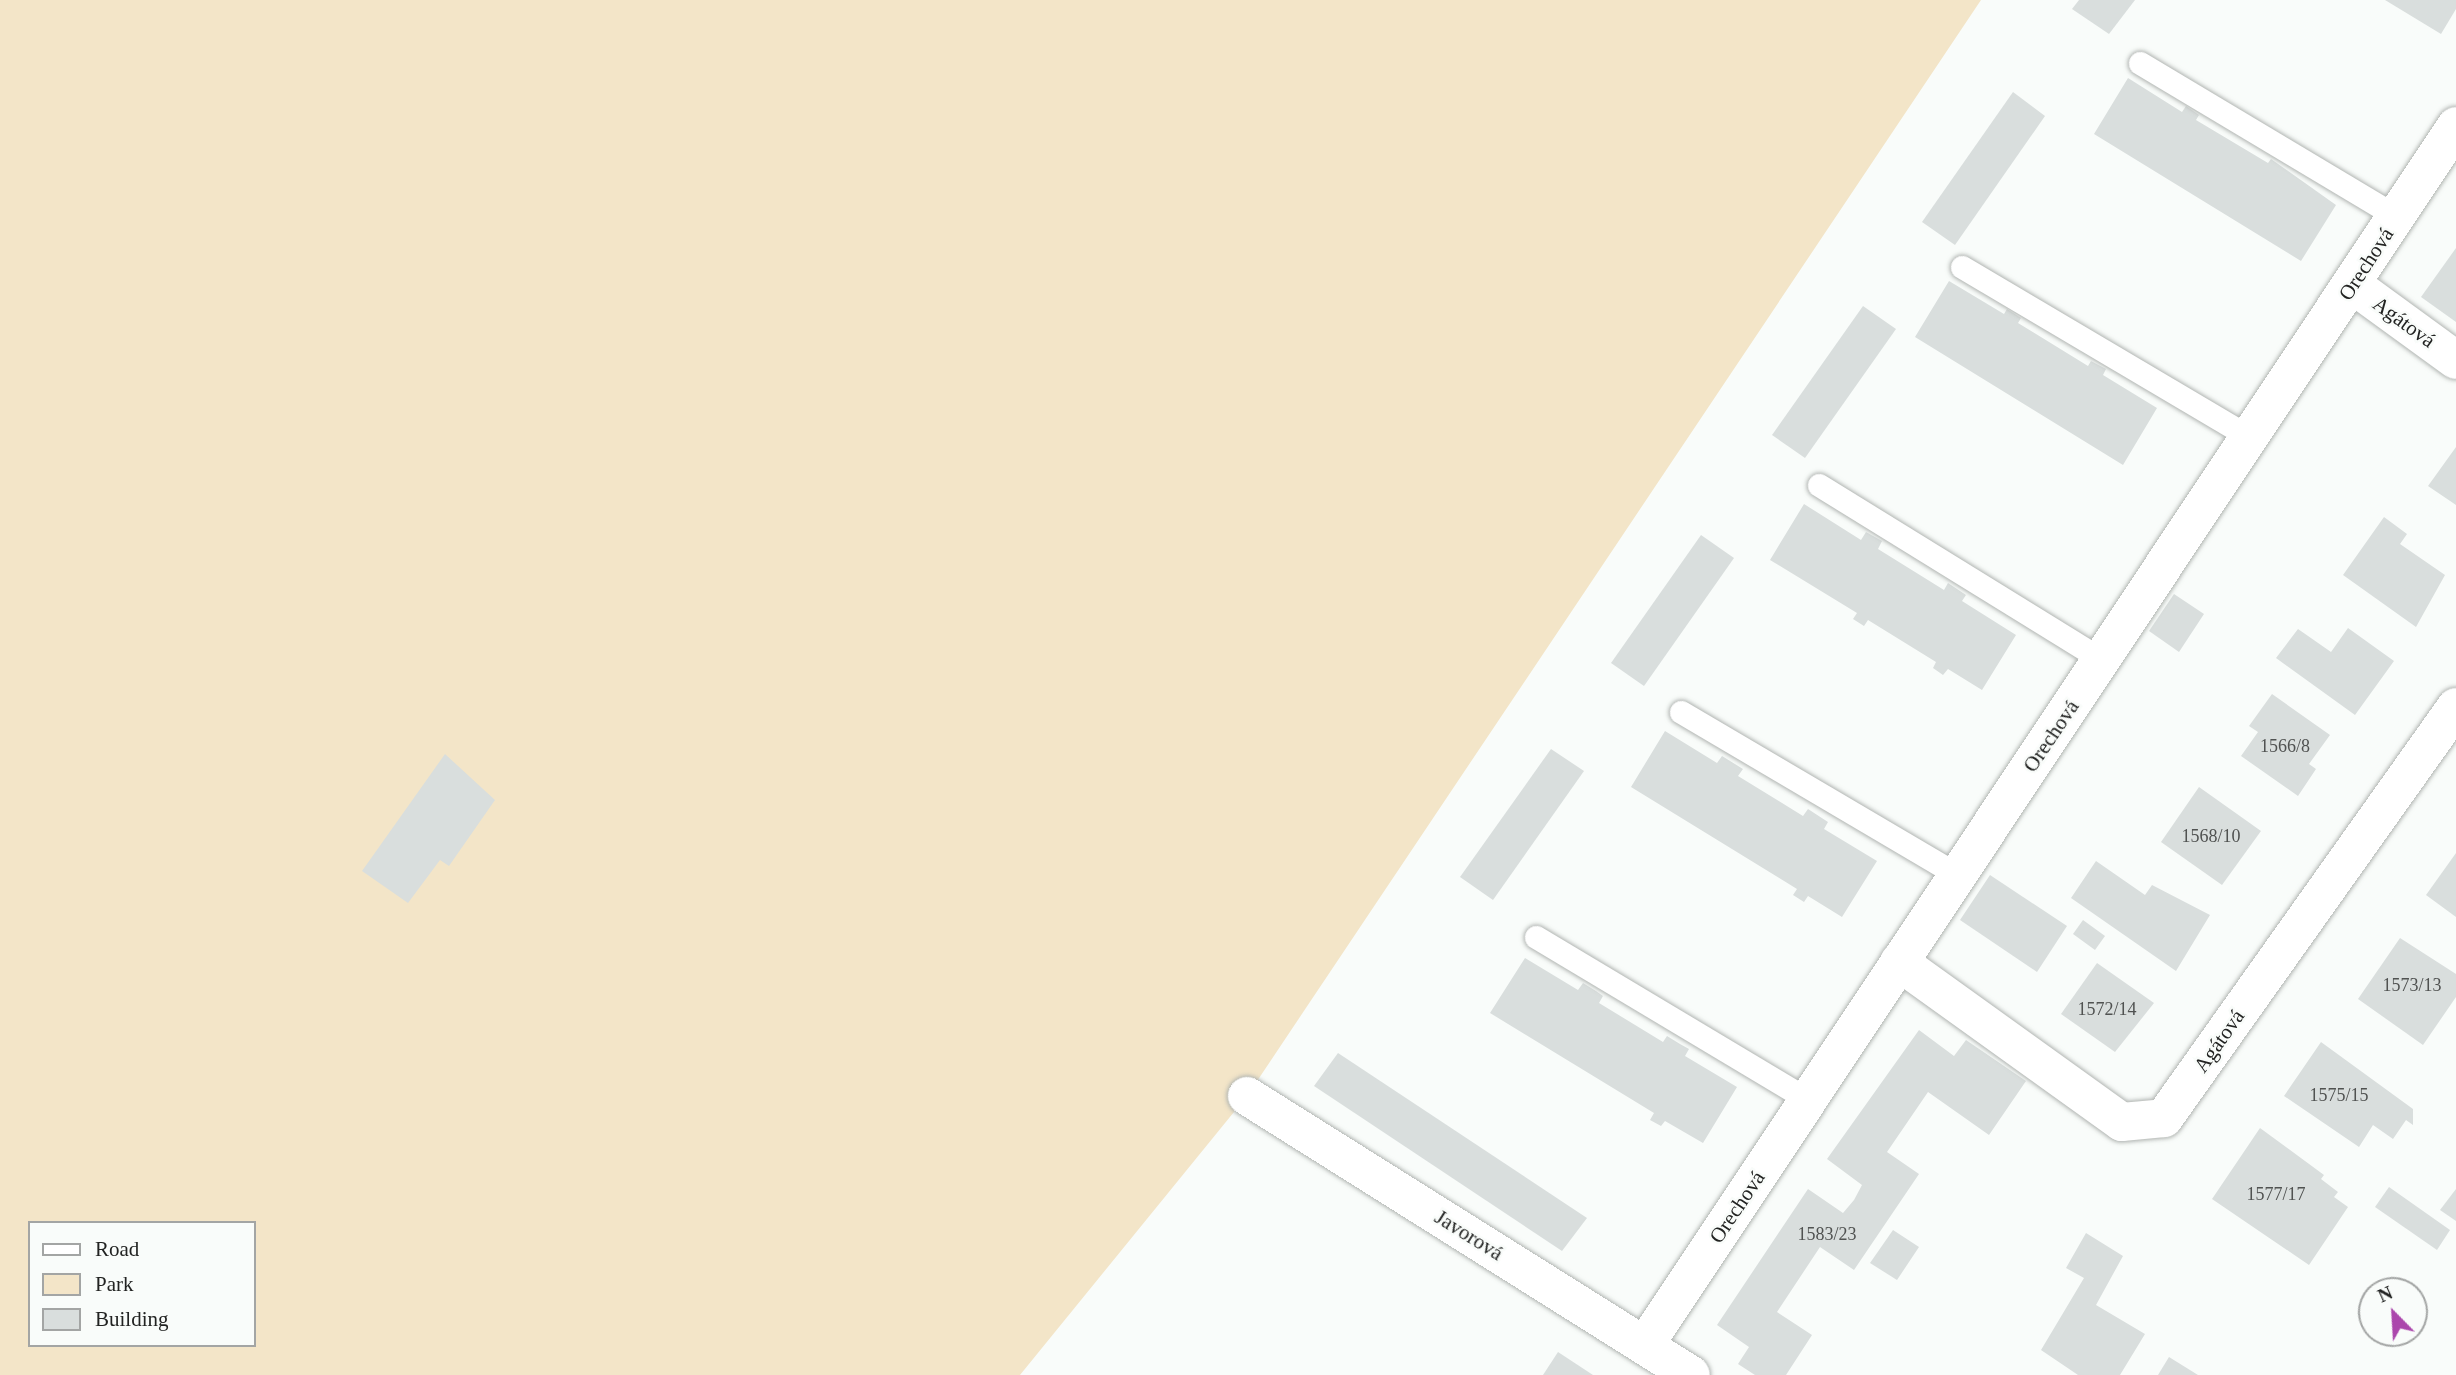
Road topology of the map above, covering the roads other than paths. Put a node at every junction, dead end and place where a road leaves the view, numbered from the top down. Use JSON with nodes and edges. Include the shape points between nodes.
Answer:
{"nodes":[{"id":1,"x":2140,"y":63,"type":"dead end"},
{"id":2,"x":2456,"y":125,"type":"edge"},
{"id":3,"x":2397,"y":217,"type":"junction"},
{"id":4,"x":1962,"y":267,"type":"dead end"},
{"id":5,"x":2353,"y":285,"type":"junction"},
{"id":6,"x":2456,"y":360,"type":"edge"},
{"id":7,"x":2250,"y":437,"type":"junction"},
{"id":8,"x":1819,"y":485,"type":"dead end"},
{"id":9,"x":2102,"y":660,"type":"junction"},
{"id":10,"x":2456,"y":706,"type":"edge"},
{"id":11,"x":1681,"y":712,"type":"dead end"},
{"id":12,"x":1958,"y":875,"type":"junction"},
{"id":13,"x":1536,"y":937,"type":"dead end"},
{"id":14,"x":1899,"y":962,"type":"junction"},
{"id":15,"x":1247,"y":1096,"type":"dead end"},
{"id":16,"x":1808,"y":1100,"type":"junction"},
{"id":17,"x":1645,"y":1345,"type":"junction"},
{"id":18,"x":1691,"y":1375,"type":"edge"}],
"edges":[{"from":1,"to":3,"type":"lane"},
{"from":2,"to":3,"type":"street","name":"Orechová"},
{"from":3,"to":5,"type":"street","name":"Orechová"},
{"from":4,"to":7,"type":"lane"},
{"from":5,"to":6,"type":"street","name":"Agátová"},
{"from":5,"to":7,"type":"street","name":"Orechová"},
{"from":7,"to":9,"type":"street","name":"Orechová"},
{"from":8,"to":9,"type":"lane"},
{"from":9,"to":12,"type":"street","name":"Orechová"},
{"from":10,"to":14,"type":"street","name":"Agátová","via":[[2164,1118],[2122,1122]]},
{"from":11,"to":12,"type":"lane"},
{"from":12,"to":14,"type":"street","name":"Orechová"},
{"from":13,"to":16,"type":"lane"},
{"from":14,"to":16,"type":"street","name":"Orechová"},
{"from":15,"to":17,"type":"street","name":"Javorová"},
{"from":16,"to":17,"type":"street","name":"Orechová"},
{"from":17,"to":18,"type":"street","name":"Javorová"}]}
